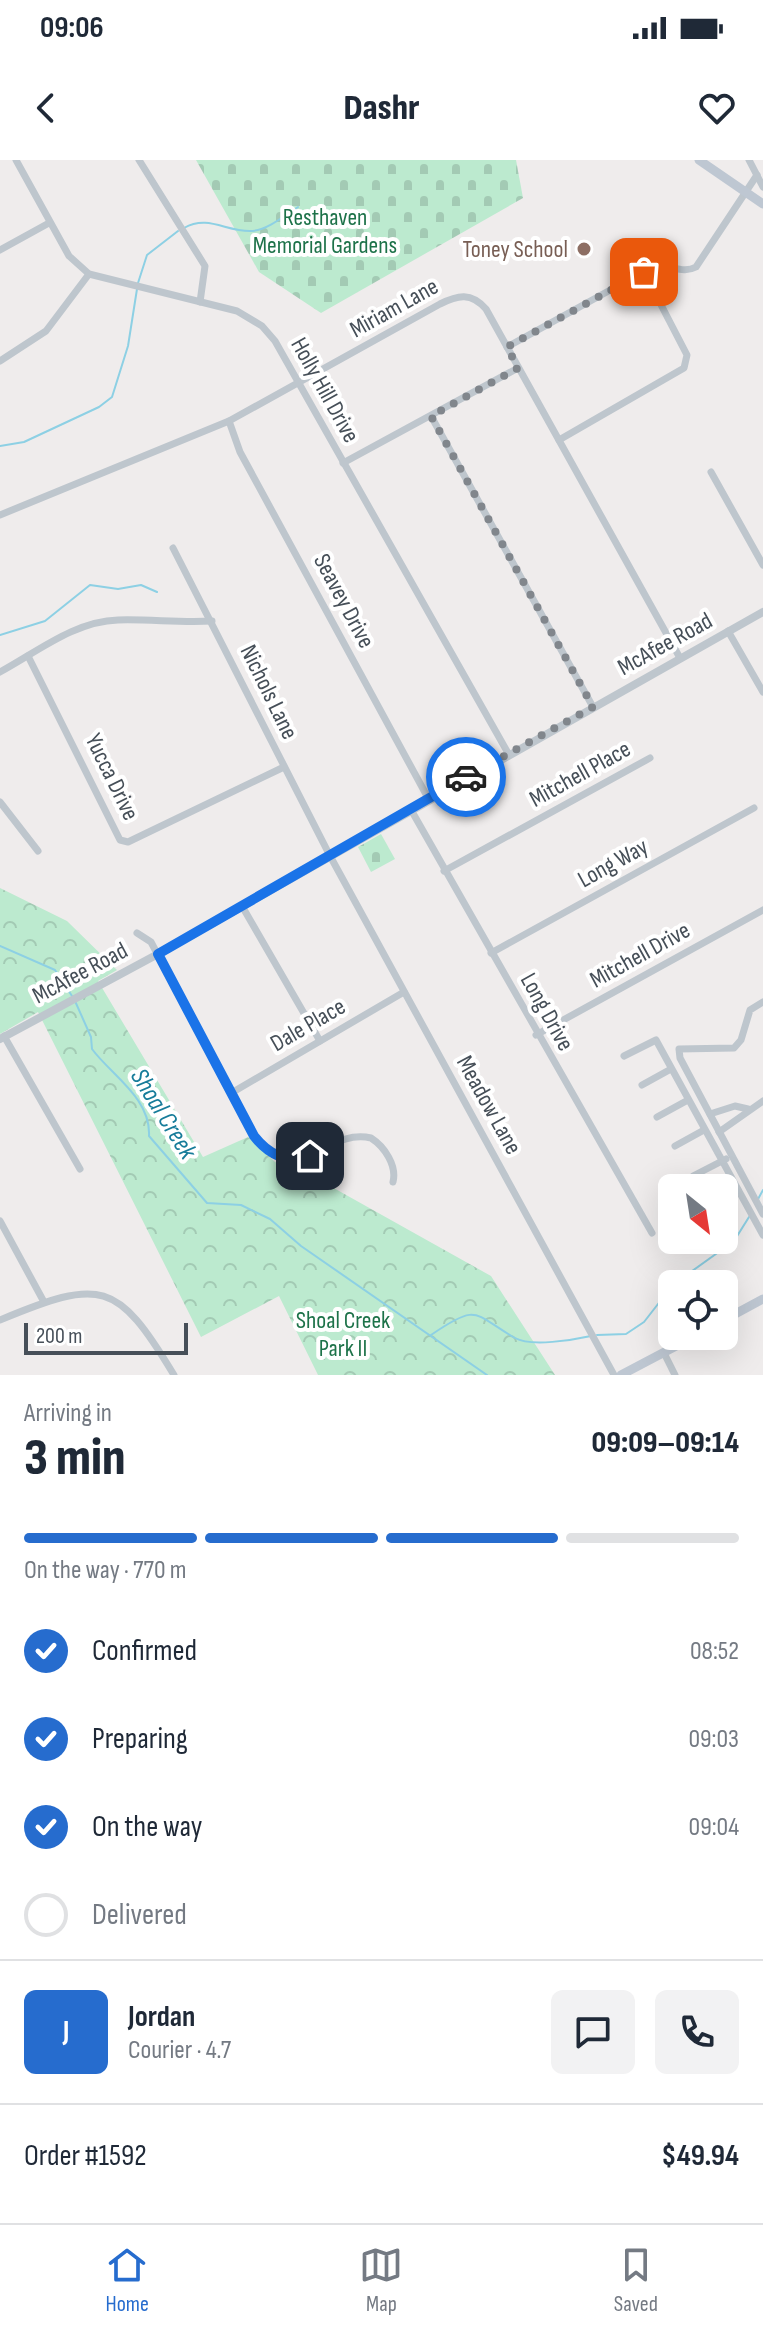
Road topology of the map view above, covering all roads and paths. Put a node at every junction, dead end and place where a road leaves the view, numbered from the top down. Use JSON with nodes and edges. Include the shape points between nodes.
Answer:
{"nodes":[{"id":1,"x":16,"y":160,"type":"edge"},
{"id":2,"x":139,"y":160,"type":"edge"},
{"id":3,"x":699,"y":160,"type":"edge"},
{"id":4,"x":749,"y":160,"type":"edge"},
{"id":5,"x":757,"y":175,"type":"junction"},
{"id":6,"x":763,"y":187,"type":"edge"},
{"id":7,"x":747,"y":193,"type":"junction"},
{"id":8,"x":763,"y":204,"type":"edge"},
{"id":9,"x":49,"y":223,"type":"junction"},
{"id":10,"x":0,"y":250,"type":"edge"},
{"id":11,"x":644,"y":272,"type":"junction"},
{"id":12,"x":89,"y":274,"type":"junction"},
{"id":13,"x":200,"y":302,"type":"junction"},
{"id":14,"x":507,"y":347,"type":"junction"},
{"id":15,"x":0,"y":361,"type":"edge"},
{"id":16,"x":518,"y":368,"type":"junction"},
{"id":17,"x":301,"y":383,"type":"junction"},
{"id":18,"x":431,"y":416,"type":"junction"},
{"id":19,"x":229,"y":421,"type":"junction"},
{"id":20,"x":559,"y":440,"type":"junction"},
{"id":21,"x":343,"y":463,"type":"junction"},
{"id":22,"x":711,"y":472,"type":"dead end"},
{"id":23,"x":0,"y":515,"type":"edge"},
{"id":24,"x":173,"y":548,"type":"dead end"},
{"id":25,"x":763,"y":565,"type":"edge"},
{"id":26,"x":763,"y":612,"type":"edge"},
{"id":27,"x":212,"y":621,"type":"junction"},
{"id":28,"x":728,"y":631,"type":"junction"},
{"id":29,"x":28,"y":656,"type":"junction"},
{"id":30,"x":680,"y":658,"type":"junction"},
{"id":31,"x":0,"y":672,"type":"edge"},
{"id":32,"x":763,"y":692,"type":"edge"},
{"id":33,"x":593,"y":707,"type":"junction"},
{"id":34,"x":508,"y":753,"type":"junction"},
{"id":35,"x":650,"y":758,"type":"dead end"},
{"id":36,"x":284,"y":767,"type":"junction"},
{"id":37,"x":428,"y":798,"type":"junction"},
{"id":38,"x":0,"y":802,"type":"edge"},
{"id":39,"x":410,"y":808,"type":"junction"},
{"id":40,"x":754,"y":808,"type":"dead end"},
{"id":41,"x":38,"y":851,"type":"dead end"},
{"id":42,"x":329,"y":854,"type":"junction"},
{"id":43,"x":444,"y":871,"type":"junction"},
{"id":44,"x":242,"y":906,"type":"junction"},
{"id":45,"x":763,"y":910,"type":"edge"},
{"id":46,"x":137,"y":933,"type":"dead end"},
{"id":47,"x":491,"y":953,"type":"junction"},
{"id":48,"x":158,"y":954,"type":"junction"},
{"id":49,"x":404,"y":992,"type":"junction"},
{"id":50,"x":763,"y":1002,"type":"edge"},
{"id":51,"x":536,"y":1035,"type":"junction"},
{"id":52,"x":2,"y":1038,"type":"edge"},
{"id":53,"x":320,"y":1041,"type":"junction"},
{"id":54,"x":624,"y":1056,"type":"dead end"},
{"id":55,"x":671,"y":1069,"type":"junction"},
{"id":56,"x":642,"y":1085,"type":"dead end"},
{"id":57,"x":233,"y":1092,"type":"junction"},
{"id":58,"x":688,"y":1100,"type":"junction"},
{"id":59,"x":763,"y":1101,"type":"edge"},
{"id":60,"x":748,"y":1109,"type":"junction"},
{"id":61,"x":710,"y":1114,"type":"junction"},
{"id":62,"x":657,"y":1117,"type":"dead end"},
{"id":63,"x":704,"y":1130,"type":"junction"},
{"id":64,"x":720,"y":1135,"type":"junction"},
{"id":65,"x":712,"y":1144,"type":"junction"},
{"id":66,"x":675,"y":1146,"type":"dead end"},
{"id":67,"x":732,"y":1156,"type":"junction"},
{"id":68,"x":722,"y":1161,"type":"junction"},
{"id":69,"x":80,"y":1169,"type":"dead end"},
{"id":70,"x":697,"y":1174,"type":"edge"},
{"id":71,"x":729,"y":1174,"type":"edge"},
{"id":72,"x":743,"y":1178,"type":"junction"},
{"id":73,"x":393,"y":1182,"type":"dead end"},
{"id":74,"x":738,"y":1184,"type":"edge"},
{"id":75,"x":738,"y":1190,"type":"edge"},
{"id":76,"x":759,"y":1199,"type":"edge"},
{"id":77,"x":747,"y":1206,"type":"junction"},
{"id":78,"x":763,"y":1214,"type":"edge"},
{"id":79,"x":0,"y":1221,"type":"edge"},
{"id":80,"x":762,"y":1230,"type":"edge"},
{"id":81,"x":652,"y":1233,"type":"dead end"},
{"id":82,"x":763,"y":1299,"type":"edge"},
{"id":83,"x":44,"y":1302,"type":"junction"},
{"id":84,"x":738,"y":1312,"type":"edge"},
{"id":85,"x":0,"y":1320,"type":"edge"},
{"id":86,"x":669,"y":1350,"type":"edge"},
{"id":87,"x":664,"y":1353,"type":"junction"},
{"id":88,"x":174,"y":1375,"type":"edge"},
{"id":89,"x":614,"y":1375,"type":"edge"},
{"id":90,"x":621,"y":1375,"type":"edge"},
{"id":91,"x":675,"y":1375,"type":"edge"}],
"edges":[{"from":1,"to":9,"type":"street"},
{"from":2,"to":13,"type":"street","via":[[205,266]]},
{"from":3,"to":7,"type":"main road"},
{"from":4,"to":5,"type":"street"},
{"from":5,"to":6,"type":"street"},
{"from":5,"to":7,"type":"street"},
{"from":7,"to":8,"type":"main road"},
{"from":7,"to":11,"type":"street","via":[[696,267],[685,271],[660,265]]},
{"from":9,"to":10,"type":"street"},
{"from":9,"to":12,"type":"street","via":[[69,256]]},
{"from":11,"to":14,"type":"street"},
{"from":11,"to":20,"type":"street","via":[[687,355],[684,368]]},
{"from":12,"to":13,"type":"street","name":"Holly Hill Drive"},
{"from":12,"to":15,"type":"street","via":[[46,331]]},
{"from":13,"to":17,"type":"street","name":"Holly Hill Drive","via":[[237,311],[262,326]]},
{"from":14,"to":16,"type":"street","name":"Miriam Lane"},
{"from":14,"to":17,"type":"street","name":"Miriam Lane","via":[[480,302],[463,295]]},
{"from":16,"to":18,"type":"street"},
{"from":16,"to":20,"type":"street","name":"Miriam Lane"},
{"from":17,"to":19,"type":"street","name":"Miriam Lane"},
{"from":17,"to":21,"type":"street","name":"Holly Hill Drive"},
{"from":18,"to":21,"type":"street"},
{"from":18,"to":33,"type":"street"},
{"from":19,"to":23,"type":"street","name":"Miriam Lane"},
{"from":19,"to":37,"type":"street","name":"Seavey Drive","via":[[240,452]]},
{"from":20,"to":30,"type":"street","name":"Miriam Lane"},
{"from":21,"to":34,"type":"street","name":"Holly Hill Drive"},
{"from":22,"to":25,"type":"street"},
{"from":24,"to":27,"type":"street","name":"Nichols Lane"},
{"from":26,"to":28,"type":"street","name":"McAfee Road"},
{"from":27,"to":29,"type":"street","via":[[116,620],[65,634]]},
{"from":27,"to":36,"type":"street","name":"Nichols Lane"},
{"from":28,"to":30,"type":"street","name":"McAfee Road"},
{"from":28,"to":32,"type":"street"},
{"from":29,"to":31,"type":"street"},
{"from":29,"to":36,"type":"street","name":"Yucca Drive","via":[[120,840],[128,842]]},
{"from":30,"to":33,"type":"street","name":"McAfee Road"},
{"from":33,"to":34,"type":"street","name":"McAfee Road"},
{"from":34,"to":37,"type":"street","name":"McAfee Road"},
{"from":35,"to":43,"type":"street","name":"Mitchell Place"},
{"from":36,"to":42,"type":"street","name":"Nichols Lane"},
{"from":37,"to":39,"type":"street","name":"McAfee Road"},
{"from":38,"to":41,"type":"street"},
{"from":39,"to":42,"type":"street","name":"McAfee Road"},
{"from":39,"to":43,"type":"street","name":"Long Drive"},
{"from":40,"to":47,"type":"street","name":"Long Way"},
{"from":42,"to":44,"type":"street","name":"McAfee Road"},
{"from":42,"to":49,"type":"street","name":"Meadow Lane"},
{"from":43,"to":47,"type":"street","name":"Long Drive"},
{"from":44,"to":48,"type":"street","name":"McAfee Road"},
{"from":44,"to":53,"type":"street"},
{"from":45,"to":51,"type":"street","name":"Mitchell Drive"},
{"from":46,"to":48,"type":"street","via":[[148,938]]},
{"from":47,"to":51,"type":"street","name":"Long Drive"},
{"from":48,"to":52,"type":"street","name":"McAfee Road"},
{"from":48,"to":57,"type":"street"},
{"from":49,"to":53,"type":"street","name":"Dale Place"},
{"from":49,"to":89,"type":"street","name":"Meadow Lane"},
{"from":50,"to":61,"type":"street","via":[[750,1010],[734,1048],[679,1049]]},
{"from":51,"to":81,"type":"street","name":"Long Drive"},
{"from":52,"to":69,"type":"street"},
{"from":53,"to":57,"type":"street","name":"Dale Place"},
{"from":54,"to":55,"type":"street","via":[[656,1040]]},
{"from":55,"to":56,"type":"street"},
{"from":55,"to":58,"type":"street"},
{"from":57,"to":73,"type":"street","via":[[254,1136],[271,1153],[302,1158],[355,1136],[371,1138],[387,1156]]},
{"from":58,"to":62,"type":"street"},
{"from":58,"to":63,"type":"street"},
{"from":59,"to":60,"type":"street"},
{"from":60,"to":61,"type":"street","via":[[735,1106]]},
{"from":60,"to":64,"type":"street"},
{"from":61,"to":64,"type":"street"},
{"from":63,"to":65,"type":"street"},
{"from":63,"to":66,"type":"street"},
{"from":64,"to":65,"type":"street"},
{"from":64,"to":67,"type":"street"},
{"from":65,"to":68,"type":"street"},
{"from":67,"to":68,"type":"street"},
{"from":67,"to":72,"type":"street"},
{"from":68,"to":70,"type":"street"},
{"from":68,"to":71,"type":"street"},
{"from":72,"to":74,"type":"street"},
{"from":72,"to":76,"type":"street"},
{"from":75,"to":77,"type":"street"},
{"from":76,"to":77,"type":"street"},
{"from":76,"to":78,"type":"street"},
{"from":77,"to":80,"type":"street"},
{"from":79,"to":83,"type":"street"},
{"from":82,"to":84,"type":"main road"},
{"from":83,"to":85,"type":"street"},
{"from":83,"to":88,"type":"street","via":[[79,1293],[117,1302],[144,1325]]},
{"from":86,"to":87,"type":"main road"},
{"from":87,"to":90,"type":"main road"},
{"from":87,"to":91,"type":"street"}]}
